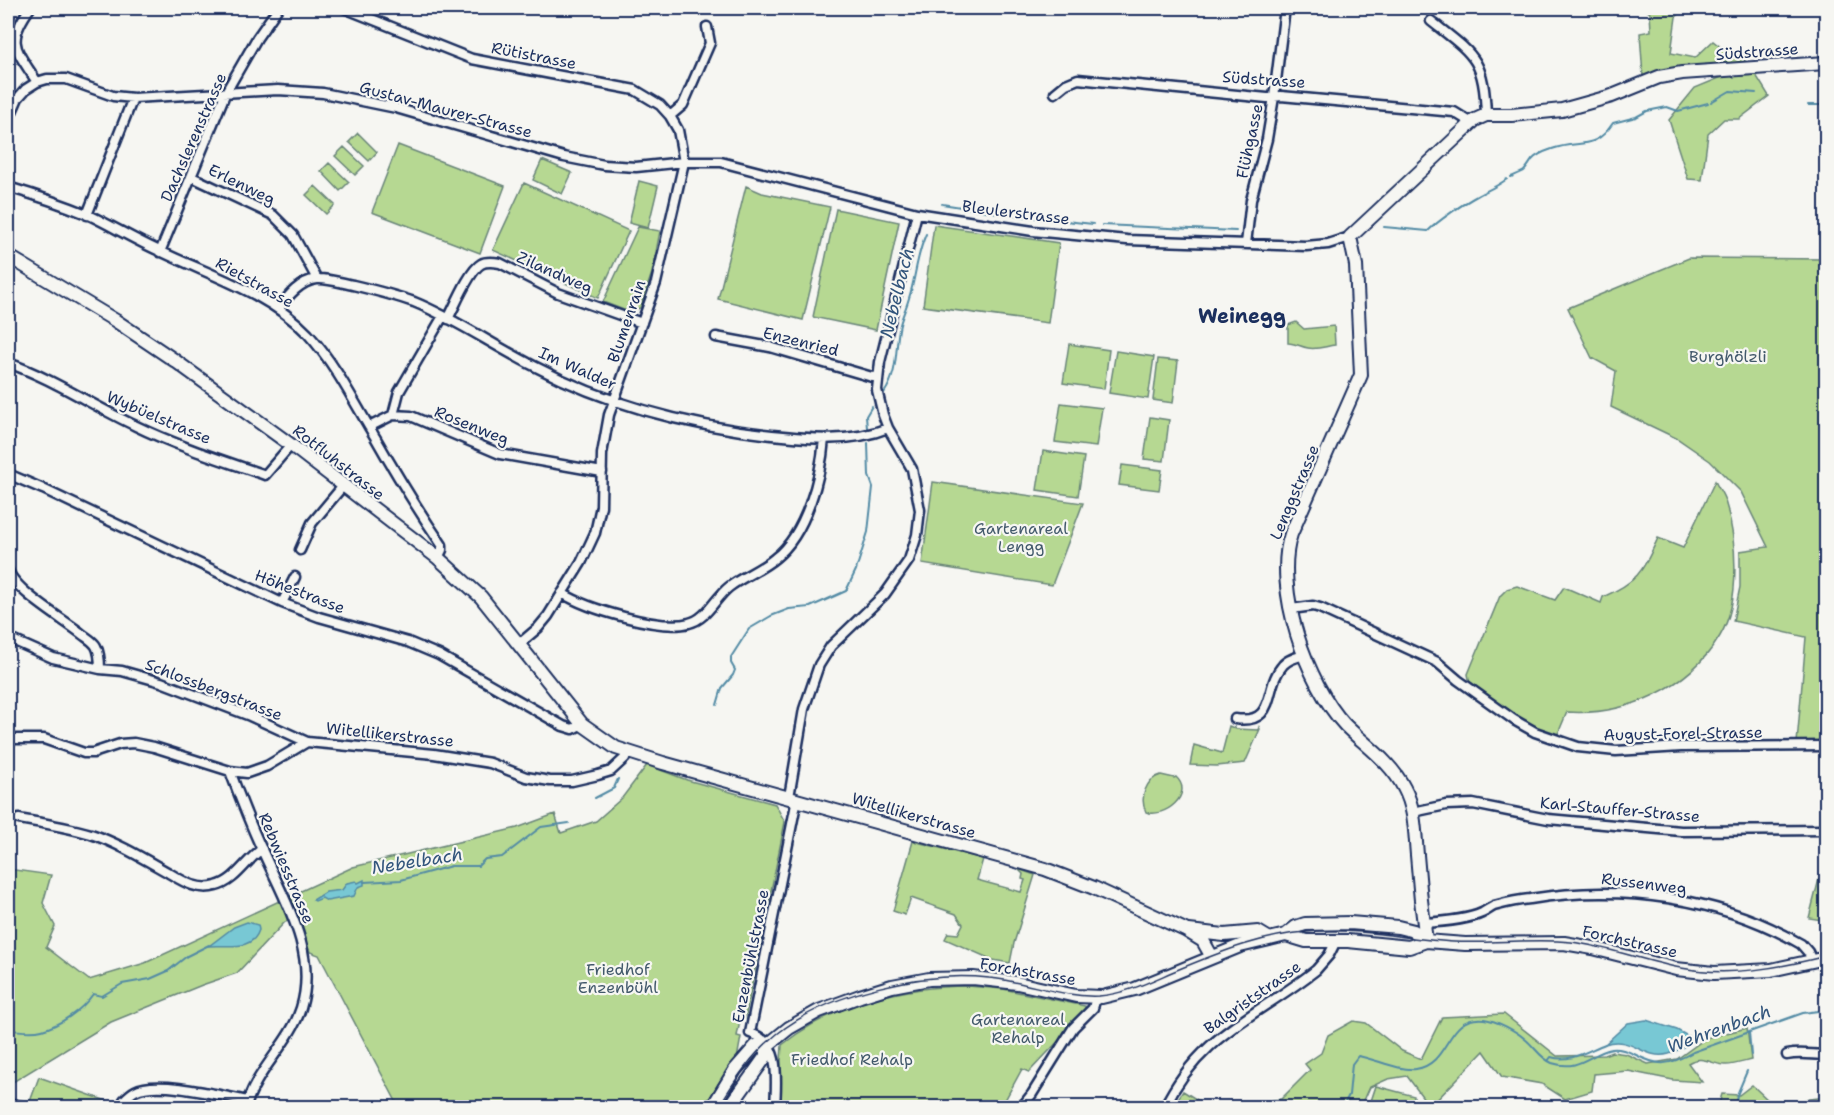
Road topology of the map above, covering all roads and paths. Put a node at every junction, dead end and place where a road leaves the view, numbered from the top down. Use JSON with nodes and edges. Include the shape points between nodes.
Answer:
{"nodes":[{"id":1,"x":30,"y":8,"type":"edge"},
{"id":2,"x":278,"y":8,"type":"edge"},
{"id":3,"x":344,"y":8,"type":"edge"},
{"id":4,"x":1285,"y":8,"type":"edge"},
{"id":5,"x":1431,"y":21,"type":"dead end"},
{"id":6,"x":707,"y":27,"type":"dead end"},
{"id":7,"x":1827,"y":63,"type":"edge"},
{"id":8,"x":37,"y":82,"type":"junction"},
{"id":9,"x":226,"y":92,"type":"junction"},
{"id":10,"x":1055,"y":93,"type":"dead end"},
{"id":11,"x":1274,"y":97,"type":"junction"},
{"id":12,"x":133,"y":98,"type":"junction"},
{"id":13,"x":670,"y":116,"type":"junction"},
{"id":14,"x":1479,"y":118,"type":"junction"},
{"id":15,"x":8,"y":121,"type":"edge"},
{"id":16,"x":684,"y":162,"type":"junction"},
{"id":17,"x":192,"y":177,"type":"junction"},
{"id":18,"x":8,"y":187,"type":"edge"},
{"id":19,"x":918,"y":213,"type":"junction"},
{"id":20,"x":87,"y":214,"type":"junction"},
{"id":21,"x":1350,"y":237,"type":"junction"},
{"id":22,"x":1246,"y":244,"type":"junction"},
{"id":23,"x":160,"y":252,"type":"junction"},
{"id":24,"x":8,"y":256,"type":"edge"},
{"id":25,"x":317,"y":279,"type":"junction"},
{"id":26,"x":279,"y":309,"type":"junction"},
{"id":27,"x":446,"y":318,"type":"junction"},
{"id":28,"x":642,"y":323,"type":"junction"},
{"id":29,"x":716,"y":337,"type":"dead end"},
{"id":30,"x":8,"y":363,"type":"edge"},
{"id":31,"x":878,"y":376,"type":"junction"},
{"id":32,"x":614,"y":401,"type":"junction"},
{"id":33,"x":393,"y":415,"type":"junction"},
{"id":34,"x":369,"y":427,"type":"junction"},
{"id":35,"x":888,"y":428,"type":"junction"},
{"id":36,"x":824,"y":439,"type":"junction"},
{"id":37,"x":291,"y":445,"type":"junction"},
{"id":38,"x":602,"y":472,"type":"junction"},
{"id":39,"x":8,"y":474,"type":"edge"},
{"id":40,"x":343,"y":486,"type":"junction"},
{"id":41,"x":300,"y":550,"type":"dead end"},
{"id":42,"x":438,"y":558,"type":"junction"},
{"id":43,"x":8,"y":570,"type":"edge"},
{"id":44,"x":295,"y":577,"type":"dead end"},
{"id":45,"x":562,"y":593,"type":"junction"},
{"id":46,"x":282,"y":603,"type":"junction"},
{"id":47,"x":1291,"y":609,"type":"junction"},
{"id":48,"x":8,"y":638,"type":"edge"},
{"id":49,"x":518,"y":645,"type":"junction"},
{"id":50,"x":1304,"y":655,"type":"junction"},
{"id":51,"x":100,"y":669,"type":"junction"},
{"id":52,"x":1235,"y":719,"type":"dead end"},
{"id":53,"x":582,"y":724,"type":"junction"},
{"id":54,"x":8,"y":739,"type":"edge"},
{"id":55,"x":307,"y":742,"type":"junction"},
{"id":56,"x":608,"y":743,"type":"joint"},
{"id":57,"x":1827,"y":746,"type":"edge"},
{"id":58,"x":627,"y":752,"type":"junction"},
{"id":59,"x":230,"y":771,"type":"junction"},
{"id":60,"x":793,"y":798,"type":"junction"},
{"id":61,"x":1413,"y":812,"type":"junction"},
{"id":62,"x":19,"y":819,"type":"dead end"},
{"id":63,"x":1827,"y":830,"type":"edge"},
{"id":64,"x":262,"y":849,"type":"junction"},
{"id":65,"x":1423,"y":923,"type":"junction"},
{"id":66,"x":1185,"y":930,"type":"junction"},
{"id":67,"x":1212,"y":934,"type":"junction"},
{"id":68,"x":1286,"y":935,"type":"junction"},
{"id":69,"x":1268,"y":938,"type":"junction"},
{"id":70,"x":1336,"y":941,"type":"junction"},
{"id":71,"x":1426,"y":941,"type":"junction"},
{"id":72,"x":1217,"y":955,"type":"junction"},
{"id":73,"x":1827,"y":958,"type":"edge"},
{"id":74,"x":1812,"y":961,"type":"junction"},
{"id":75,"x":1096,"y":998,"type":"junction"},
{"id":76,"x":769,"y":1044,"type":"junction"},
{"id":77,"x":1787,"y":1055,"type":"dead end"},
{"id":78,"x":1827,"y":1055,"type":"edge"},
{"id":79,"x":124,"y":1100,"type":"dead end"},
{"id":80,"x":8,"y":1103,"type":"edge"},
{"id":81,"x":247,"y":1104,"type":"edge"},
{"id":82,"x":30,"y":1107,"type":"edge"},
{"id":83,"x":712,"y":1107,"type":"edge"},
{"id":84,"x":729,"y":1107,"type":"edge"},
{"id":85,"x":775,"y":1107,"type":"edge"},
{"id":86,"x":1021,"y":1107,"type":"edge"},
{"id":87,"x":1164,"y":1107,"type":"edge"}],
"edges":[{"from":1,"to":8,"type":"street","via":[[18,25],[15,47]]},
{"from":2,"to":9,"type":"street","name":"Dachslerenstrasse"},
{"from":3,"to":13,"type":"street","name":"Rütistrasse","via":[[472,59],[635,90]]},
{"from":4,"to":11,"type":"street","name":"Flühgasse"},
{"from":5,"to":14,"type":"street","via":[[1479,65],[1484,81]]},
{"from":6,"to":13,"type":"street","via":[[710,44],[683,105]]},
{"from":7,"to":14,"type":"main road","name":"Südstrasse","via":[[1682,73],[1562,110]]},
{"from":8,"to":12,"type":"street","name":"Gustav-Maurer-Strasse","via":[[66,79],[113,96]]},
{"from":8,"to":15,"type":"street","via":[[18,98]]},
{"from":9,"to":12,"type":"street","name":"Gustav-Maurer-Strasse"},
{"from":9,"to":16,"type":"street","name":"Gustav-Maurer-Strasse","via":[[323,93],[442,120],[604,165],[636,167]]},
{"from":9,"to":17,"type":"street","name":"Dachslerenstrasse"},
{"from":10,"to":11,"type":"street","name":"Südstrasse","via":[[1078,79]]},
{"from":11,"to":14,"type":"street","name":"Südstrasse","via":[[1454,112]]},
{"from":11,"to":22,"type":"street","name":"Flühgasse","via":[[1251,200]]},
{"from":12,"to":20,"type":"street"},
{"from":13,"to":16,"type":"street","name":"Rütistrasse","via":[[678,130]]},
{"from":14,"to":21,"type":"main road"},
{"from":16,"to":19,"type":"street","name":"Bleulerstrasse","via":[[721,162]]},
{"from":16,"to":28,"type":"street","name":"Blumenrain","via":[[656,283]]},
{"from":17,"to":23,"type":"street","name":"Dachslerenstrasse"},
{"from":17,"to":25,"type":"street","name":"Erlenweg","via":[[273,215],[293,235]]},
{"from":18,"to":20,"type":"street","name":"Rietstrasse"},
{"from":19,"to":22,"type":"street","name":"Bleulerstrasse","via":[[1033,231],[1127,240]]},
{"from":19,"to":31,"type":"street","name":"Enzenbühlstrasse"},
{"from":20,"to":23,"type":"street","name":"Rietstrasse"},
{"from":21,"to":22,"type":"street","name":"Bleulerstrasse","via":[[1306,246]]},
{"from":21,"to":47,"type":"main road","name":"Lenggstrasse","via":[[1356,265],[1361,375],[1287,548]]},
{"from":23,"to":26,"type":"street","name":"Rietstrasse"},
{"from":24,"to":37,"type":"main road","name":"Rotfluhstrasse","via":[[144,340]]},
{"from":25,"to":26,"type":"street","via":[[301,285]]},
{"from":25,"to":27,"type":"street","name":"Im Walder","via":[[385,292]]},
{"from":26,"to":34,"type":"street","name":"Rietstrasse","via":[[308,335],[335,368]]},
{"from":27,"to":28,"type":"street","name":"Zilandweg","via":[[473,272],[491,262],[558,293]]},
{"from":27,"to":32,"type":"street","name":"Im Walder","via":[[540,370]]},
{"from":27,"to":33,"type":"street","via":[[399,392]]},
{"from":28,"to":32,"type":"street","name":"Blumenrain"},
{"from":29,"to":31,"type":"street","name":"Enzenried"},
{"from":30,"to":37,"type":"street","name":"Wybüelstrasse","via":[[137,427],[265,475]]},
{"from":31,"to":35,"type":"street","name":"Enzenbühlstrasse","via":[[880,406]]},
{"from":32,"to":36,"type":"street","name":"Im Walder","via":[[656,414],[762,434]]},
{"from":32,"to":38,"type":"street","name":"Blumenrain","via":[[604,438]]},
{"from":33,"to":34,"type":"street"},
{"from":33,"to":38,"type":"street","name":"Rosenweg","via":[[411,416],[500,454]]},
{"from":34,"to":42,"type":"street","name":"Rietstrasse","via":[[442,545]]},
{"from":35,"to":36,"type":"street","name":"Im Walder","via":[[859,437]]},
{"from":35,"to":60,"type":"street","name":"Enzenbühlstrasse","via":[[912,469],[920,510],[917,535],[909,560],[885,594],[831,646],[819,664],[804,709]]},
{"from":36,"to":45,"type":"street","via":[[810,503],[794,538],[768,564],[727,589],[694,622],[675,624],[622,617],[581,604]]},
{"from":37,"to":40,"type":"main road","name":"Rotfluhstrasse"},
{"from":38,"to":45,"type":"street","name":"Blumenrain","via":[[602,506],[595,533]]},
{"from":39,"to":46,"type":"street","name":"Höhestrasse"},
{"from":40,"to":41,"type":"street","via":[[312,523]]},
{"from":40,"to":42,"type":"main road","name":"Rotfluhstrasse"},
{"from":42,"to":49,"type":"main road","name":"Rotfluhstrasse","via":[[481,597]]},
{"from":43,"to":51,"type":"street","via":[[44,606],[94,643]]},
{"from":44,"to":46,"type":"street"},
{"from":45,"to":49,"type":"street","name":"Blumenrain","via":[[542,624]]},
{"from":46,"to":53,"type":"street","name":"Höhestrasse","via":[[408,642],[448,659],[563,726],[573,729]]},
{"from":47,"to":50,"type":"main road","name":"Lenggstrasse"},
{"from":47,"to":57,"type":"street","name":"August-Forel-Strasse","via":[[1320,608],[1437,662],[1514,720],[1578,747],[1616,751]]},
{"from":48,"to":51,"type":"street","name":"Schlossbergstrasse","via":[[53,658]]},
{"from":49,"to":53,"type":"main road","name":"Rotfluhstrasse"},
{"from":50,"to":52,"type":"street","via":[[1281,667],[1266,708],[1259,716]]},
{"from":50,"to":61,"type":"main road","name":"Lenggstrasse","via":[[1331,708],[1395,774]]},
{"from":51,"to":55,"type":"street","name":"Schlossbergstrasse","via":[[161,682]]},
{"from":53,"to":56,"type":"main road","name":"Rotfluhstrasse"},
{"from":54,"to":59,"type":"street","name":"Witellikerstrasse","via":[[44,739],[84,753],[134,743]]},
{"from":55,"to":58,"type":"street","name":"Witellikerstrasse","via":[[490,763],[550,782],[611,771]]},
{"from":55,"to":59,"type":"street","name":"Witellikerstrasse","via":[[256,771]]},
{"from":56,"to":58,"type":"main road","name":"Witellikerstrasse"},
{"from":58,"to":60,"type":"main road","name":"Witellikerstrasse"},
{"from":59,"to":64,"type":"street","name":"Rebwiesstrasse"},
{"from":60,"to":66,"type":"main road","name":"Witellikerstrasse","via":[[1046,869]]},
{"from":60,"to":76,"type":"street","name":"Enzenbühlstrasse","via":[[750,1033]]},
{"from":61,"to":63,"type":"street","name":"Karl-Stauffer-Strasse","via":[[1473,804],[1548,819],[1681,831]]},
{"from":61,"to":65,"type":"main road","name":"Lenggstrasse"},
{"from":62,"to":64,"type":"street","via":[[92,835],[199,887],[228,881]]},
{"from":64,"to":81,"type":"street","name":"Rebwiesstrasse","via":[[295,922],[305,957],[306,986],[295,1025]]},
{"from":65,"to":71,"type":"main road","name":"Lenggstrasse"},
{"from":65,"to":74,"type":"street","name":"Russenweg","via":[[1563,894],[1646,895],[1739,915],[1801,944]]},
{"from":66,"to":67,"type":"main road","name":"Witellikerstrasse"},
{"from":66,"to":72,"type":"main road","name":"Witellikerstrasse"},
{"from":67,"to":69,"type":"main road","name":"Witellikerstrasse","via":[[1258,932]]},
{"from":67,"to":72,"type":"main road"},
{"from":68,"to":69,"type":"main road","name":"Forchstrasse"},
{"from":68,"to":70,"type":"main road","name":"Forchstrasse","via":[[1306,941]]},
{"from":68,"to":71,"type":"main road","name":"Forchstrasse","via":[[1305,924],[1350,923],[1412,930]]},
{"from":69,"to":72,"type":"main road","name":"Forchstrasse"},
{"from":70,"to":71,"type":"main road","name":"Forchstrasse","via":[[1409,947]]},
{"from":70,"to":87,"type":"street","name":"Balgriststrasse","via":[[1316,970],[1208,1046],[1183,1075]]},
{"from":71,"to":74,"type":"main road","name":"Forchstrasse","via":[[1568,944],[1710,973],[1764,970]]},
{"from":72,"to":75,"type":"main road","name":"Forchstrasse","via":[[1124,993]]},
{"from":73,"to":74,"type":"main road","name":"Forchstrasse"},
{"from":75,"to":76,"type":"main road","name":"Forchstrasse","via":[[987,979],[922,980],[874,991],[819,1011]]},
{"from":75,"to":86,"type":"street","via":[[1093,1008],[1073,1028]]},
{"from":76,"to":83,"type":"main road","name":"Forchstrasse","via":[[756,1046],[748,1054]]},
{"from":76,"to":84,"type":"main road","name":"Forchstrasse","via":[[766,1056]]},
{"from":76,"to":85,"type":"street","via":[[774,1056]]},
{"from":77,"to":78,"type":"street"},
{"from":79,"to":81,"type":"street","via":[[146,1088],[175,1088]]},
{"from":80,"to":82,"type":"street"}]}
